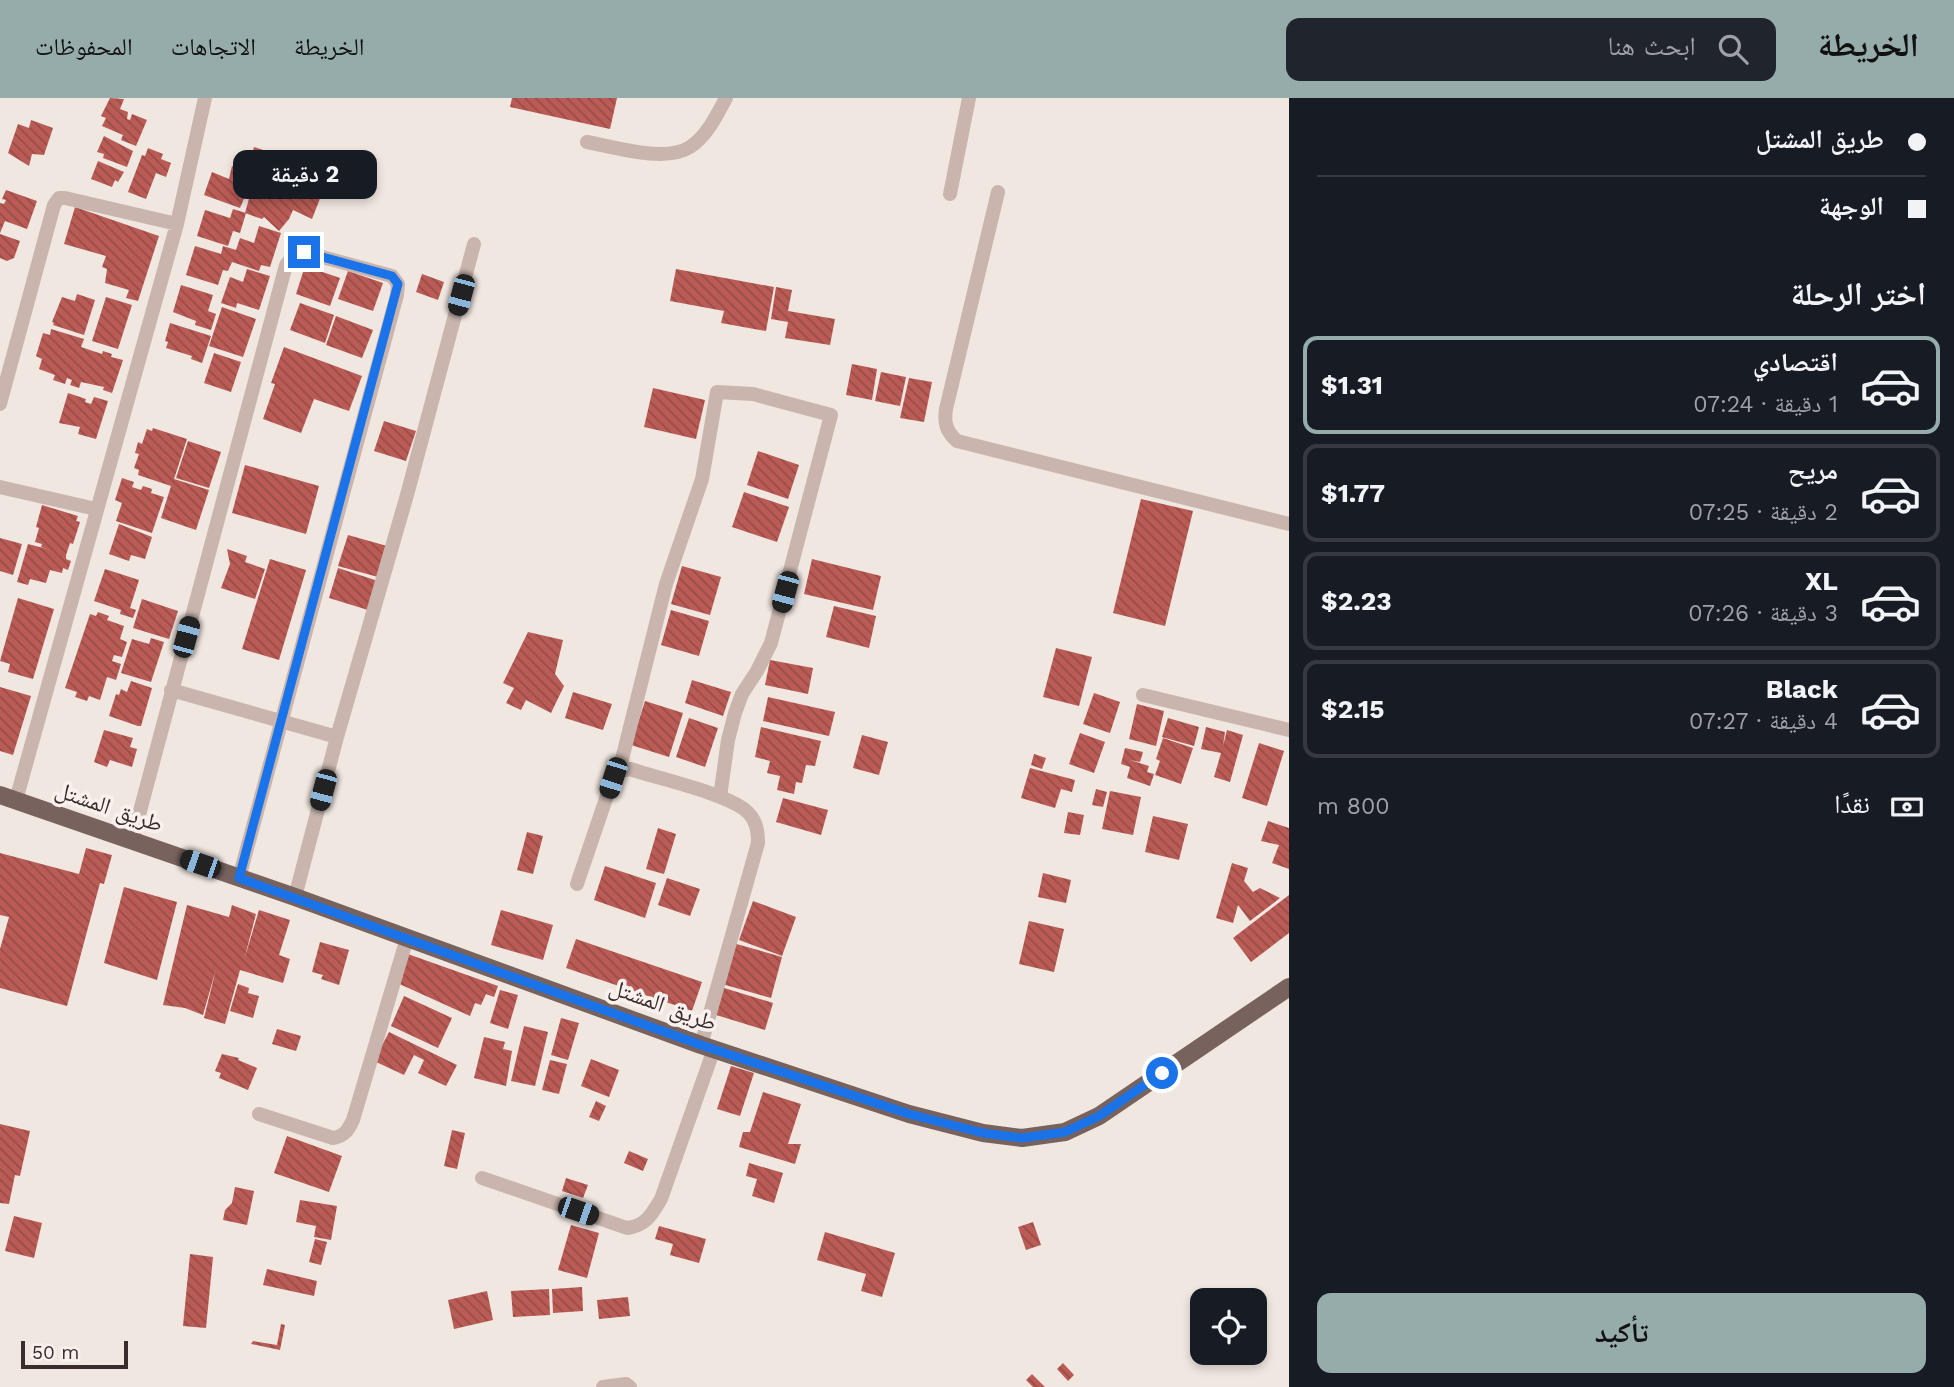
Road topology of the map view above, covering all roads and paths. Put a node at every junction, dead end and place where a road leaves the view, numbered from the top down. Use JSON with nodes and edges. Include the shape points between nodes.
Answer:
{"nodes":[{"id":1,"x":205,"y":98,"type":"edge"},
{"id":2,"x":726,"y":98,"type":"edge"},
{"id":3,"x":969,"y":98,"type":"edge"},
{"id":4,"x":586,"y":142,"type":"dead end"},
{"id":5,"x":998,"y":192,"type":"dead end"},
{"id":6,"x":950,"y":194,"type":"dead end"},
{"id":7,"x":177,"y":224,"type":"junction"},
{"id":8,"x":474,"y":244,"type":"dead end"},
{"id":9,"x":0,"y":404,"type":"edge"},
{"id":10,"x":0,"y":487,"type":"edge"},
{"id":11,"x":96,"y":509,"type":"junction"},
{"id":12,"x":1289,"y":524,"type":"edge"},
{"id":13,"x":172,"y":690,"type":"junction"},
{"id":14,"x":1143,"y":695,"type":"dead end"},
{"id":15,"x":280,"y":721,"type":"junction"},
{"id":16,"x":1289,"y":730,"type":"edge"},
{"id":17,"x":337,"y":737,"type":"junction"},
{"id":18,"x":619,"y":771,"type":"junction"},
{"id":19,"x":720,"y":797,"type":"junction"},
{"id":20,"x":8,"y":798,"type":"edge"},
{"id":21,"x":132,"y":841,"type":"junction"},
{"id":22,"x":239,"y":878,"type":"junction"},
{"id":23,"x":578,"y":884,"type":"dead end"},
{"id":24,"x":295,"y":897,"type":"junction"},
{"id":25,"x":407,"y":938,"type":"junction"},
{"id":26,"x":1289,"y":987,"type":"edge"},
{"id":27,"x":707,"y":1047,"type":"junction"},
{"id":28,"x":259,"y":1114,"type":"dead end"},
{"id":29,"x":482,"y":1178,"type":"dead end"},
{"id":30,"x":603,"y":1387,"type":"edge"},
{"id":31,"x":630,"y":1387,"type":"edge"}],
"edges":[{"from":1,"to":7,"type":"street"},
{"from":2,"to":4,"type":"street","via":[[714,121],[689,148],[669,154]]},
{"from":3,"to":6,"type":"street"},
{"from":5,"to":12,"type":"street","via":[[946,409],[949,434],[957,441]]},
{"from":7,"to":9,"type":"street","via":[[59,198]]},
{"from":7,"to":11,"type":"street"},
{"from":8,"to":17,"type":"street"},
{"from":10,"to":11,"type":"street"},
{"from":11,"to":20,"type":"street"},
{"from":13,"to":15,"type":"street"},
{"from":13,"to":15,"type":"street","via":[[286,265],[294,254],[304,252],[392,276],[398,284],[397,295]]},
{"from":13,"to":21,"type":"street"},
{"from":14,"to":16,"type":"street"},
{"from":15,"to":17,"type":"street"},
{"from":15,"to":22,"type":"street"},
{"from":17,"to":24,"type":"street"},
{"from":18,"to":19,"type":"street","via":[[630,769]]},
{"from":18,"to":19,"type":"street","via":[[666,584],[702,479],[717,392],[753,394],[831,415],[771,643],[735,713]]},
{"from":18,"to":23,"type":"street"},
{"from":19,"to":27,"type":"street","via":[[754,820],[758,843]]},
{"from":20,"to":21,"type":"main road","name":"طريق المشتل"},
{"from":21,"to":22,"type":"main road","name":"طريق المشتل"},
{"from":22,"to":24,"type":"main road","name":"طريق المشتل"},
{"from":24,"to":25,"type":"main road","name":"طريق المشتل"},
{"from":25,"to":27,"type":"main road","name":"طريق المشتل"},
{"from":25,"to":28,"type":"street","via":[[347,1133],[333,1138]]},
{"from":26,"to":27,"type":"main road","name":"طريق المشتل","via":[[1099,1116],[1065,1132],[1022,1138],[909,1114]]},
{"from":27,"to":29,"type":"street","via":[[661,1199],[648,1220],[637,1227],[626,1228]]},
{"from":30,"to":31,"type":"street"}]}
